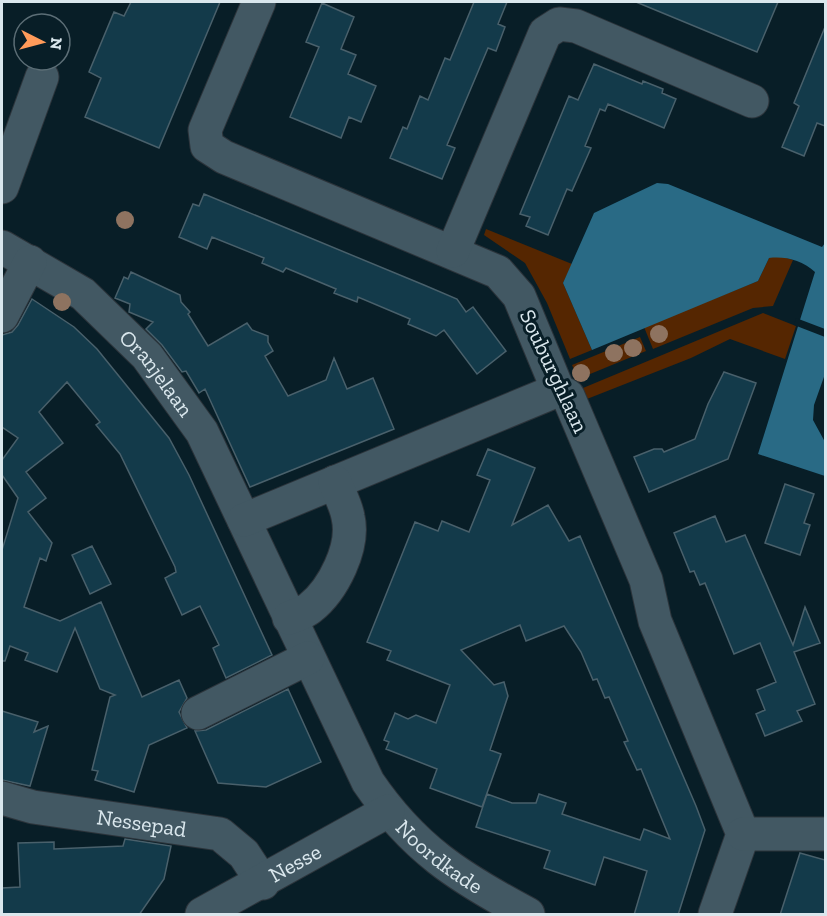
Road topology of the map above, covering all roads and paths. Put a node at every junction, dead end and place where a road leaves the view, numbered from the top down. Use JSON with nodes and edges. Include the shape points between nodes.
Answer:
{"nodes":[{"id":1,"x":259,"y":2,"type":"edge"},
{"id":2,"x":42,"y":77,"type":"dead end"},
{"id":3,"x":752,"y":101,"type":"dead end"},
{"id":4,"x":2,"y":187,"type":"edge"},
{"id":5,"x":2,"y":247,"type":"edge"},
{"id":6,"x":453,"y":251,"type":"junction"},
{"id":7,"x":30,"y":262,"type":"junction"},
{"id":8,"x":2,"y":316,"type":"edge"},
{"id":9,"x":558,"y":390,"type":"junction"},
{"id":10,"x":335,"y":482,"type":"junction"},
{"id":11,"x":244,"y":520,"type":"junction"},
{"id":12,"x":289,"y":618,"type":"junction"},
{"id":13,"x":308,"y":658,"type":"junction"},
{"id":14,"x":198,"y":713,"type":"dead end"},
{"id":15,"x":2,"y":798,"type":"edge"},
{"id":16,"x":388,"y":812,"type":"junction"},
{"id":17,"x":743,"y":834,"type":"junction"},
{"id":18,"x":825,"y":834,"type":"edge"},
{"id":19,"x":263,"y":883,"type":"junction"},
{"id":20,"x":202,"y":915,"type":"edge"},
{"id":21,"x":528,"y":915,"type":"edge"},
{"id":22,"x":715,"y":915,"type":"edge"}],
"edges":[{"from":1,"to":6,"type":"street","name":"Souburghlaan","via":[[206,130],[207,146],[224,157]]},
{"from":2,"to":4,"type":"street"},
{"from":3,"to":6,"type":"street","via":[[576,26],[559,24],[545,33]]},
{"from":5,"to":7,"type":"street","name":"Oranjelaan"},
{"from":6,"to":9,"type":"street","name":"Souburghlaan","via":[[498,272],[519,296]]},
{"from":7,"to":8,"type":"street"},
{"from":7,"to":11,"type":"street","name":"Oranjelaan","via":[[83,294],[147,356],[202,432]]},
{"from":9,"to":10,"type":"street"},
{"from":9,"to":17,"type":"street","name":"Souburghlaan","via":[[568,396],[646,580],[655,621]]},
{"from":10,"to":11,"type":"street"},
{"from":10,"to":12,"type":"street","via":[[349,518],[347,544],[339,568],[326,593],[309,610]]},
{"from":11,"to":12,"type":"street","name":"Oranjelaan"},
{"from":12,"to":13,"type":"street","name":"Oranjelaan"},
{"from":13,"to":14,"type":"street"},
{"from":13,"to":16,"type":"street","name":"Oranjelaan","via":[[368,782]]},
{"from":15,"to":19,"type":"street","name":"Nessepad","via":[[33,807],[220,834],[244,854]]},
{"from":16,"to":19,"type":"street","name":"Nesse"},
{"from":16,"to":21,"type":"street","name":"Noordkade","via":[[425,850],[484,891]]},
{"from":17,"to":18,"type":"street"},
{"from":17,"to":22,"type":"street"},
{"from":19,"to":20,"type":"street","name":"Nesse"}]}
